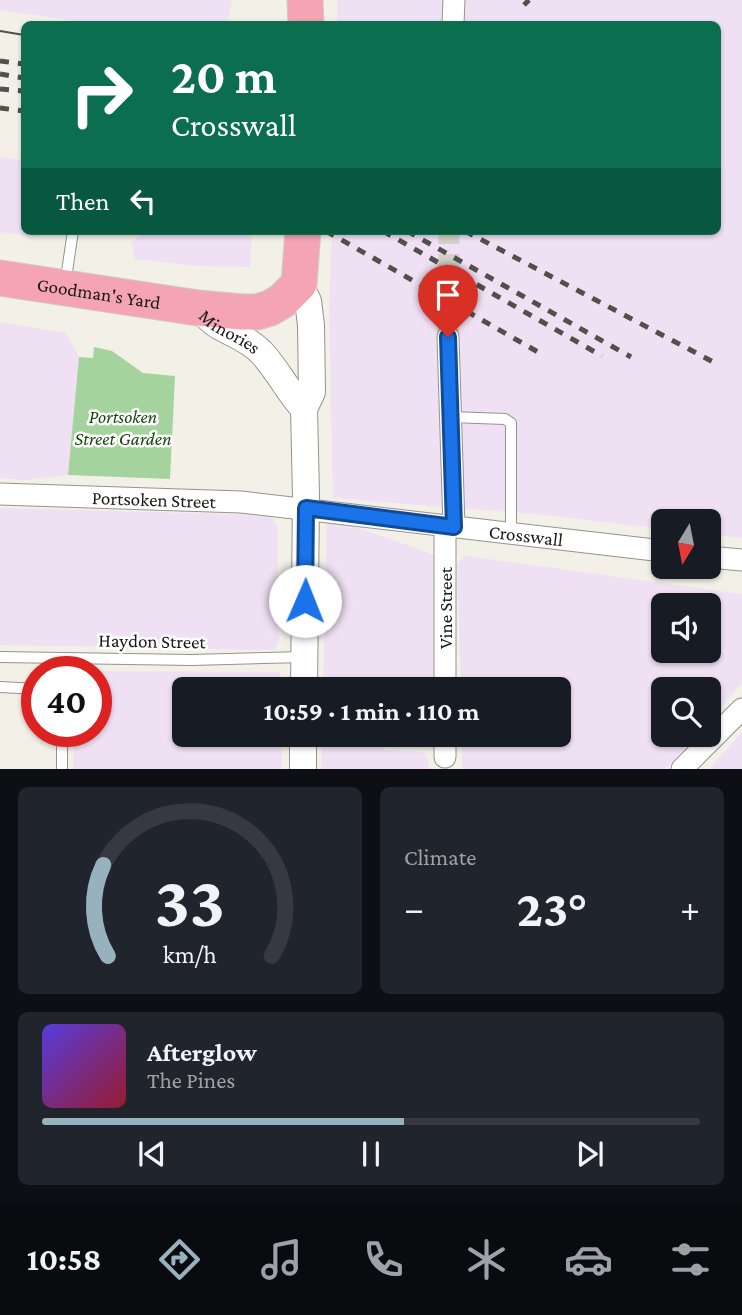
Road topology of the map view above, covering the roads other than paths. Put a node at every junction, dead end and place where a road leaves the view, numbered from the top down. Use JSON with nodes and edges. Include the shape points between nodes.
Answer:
{"nodes":[{"id":1,"x":304,"y":0,"type":"edge"},
{"id":2,"x":454,"y":0,"type":"edge"},
{"id":3,"x":306,"y":21,"type":"edge"},
{"id":4,"x":453,"y":21,"type":"edge"},
{"id":5,"x":72,"y":235,"type":"edge"},
{"id":6,"x":303,"y":235,"type":"edge"},
{"id":7,"x":0,"y":278,"type":"edge"},
{"id":8,"x":299,"y":284,"type":"junction"},
{"id":9,"x":65,"y":288,"type":"junction"},
{"id":10,"x":198,"y":308,"type":"junction"},
{"id":11,"x":448,"y":337,"type":"tunnel mouth"},
{"id":12,"x":304,"y":409,"type":"junction"},
{"id":13,"x":452,"y":417,"type":"junction"},
{"id":14,"x":0,"y":494,"type":"edge"},
{"id":15,"x":306,"y":508,"type":"junction"},
{"id":16,"x":450,"y":526,"type":"junction"},
{"id":17,"x":511,"y":534,"type":"junction"},
{"id":18,"x":651,"y":550,"type":"edge"},
{"id":19,"x":721,"y":558,"type":"edge"},
{"id":20,"x":742,"y":560,"type":"edge"},
{"id":21,"x":0,"y":657,"type":"edge"},
{"id":22,"x":21,"y":657,"type":"edge"},
{"id":23,"x":304,"y":657,"type":"junction"},
{"id":24,"x":112,"y":658,"type":"edge"},
{"id":25,"x":304,"y":677,"type":"edge"},
{"id":26,"x":445,"y":677,"type":"edge"},
{"id":27,"x":0,"y":687,"type":"edge"},
{"id":28,"x":21,"y":688,"type":"edge"},
{"id":29,"x":742,"y":709,"type":"edge"},
{"id":30,"x":62,"y":747,"type":"edge"},
{"id":31,"x":303,"y":747,"type":"edge"},
{"id":32,"x":445,"y":747,"type":"edge"},
{"id":33,"x":445,"y":757,"type":"dead end"},
{"id":34,"x":62,"y":769,"type":"edge"},
{"id":35,"x":303,"y":769,"type":"edge"},
{"id":36,"x":682,"y":769,"type":"edge"}],
"edges":[{"from":1,"to":3,"type":"highway"},
{"from":2,"to":4,"type":"street"},
{"from":5,"to":9,"type":"lane"},
{"from":6,"to":8,"type":"highway"},
{"from":7,"to":9,"type":"highway","name":"Goodman's Yard"},
{"from":8,"to":10,"type":"highway","name":"Minories","via":[[282,301],[257,312]]},
{"from":8,"to":12,"type":"street","via":[[308,301],[311,325],[312,392]]},
{"from":9,"to":10,"type":"highway","name":"Goodman's Yard"},
{"from":10,"to":12,"type":"street","name":"Minories","via":[[262,353]]},
{"from":11,"to":13,"type":"street","name":"Vine Street"},
{"from":12,"to":15,"type":"street"},
{"from":13,"to":16,"type":"street","name":"Vine Street"},
{"from":13,"to":17,"type":"lane","via":[[511,423]]},
{"from":14,"to":15,"type":"street","name":"Portsoken Street"},
{"from":15,"to":16,"type":"street","name":"Crosswall"},
{"from":15,"to":23,"type":"street"},
{"from":16,"to":17,"type":"street","name":"Crosswall"},
{"from":16,"to":26,"type":"street","name":"Vine Street"},
{"from":17,"to":18,"type":"street","name":"Crosswall"},
{"from":19,"to":20,"type":"street"},
{"from":21,"to":22,"type":"lane","name":"Haydon Street"},
{"from":23,"to":24,"type":"lane","name":"Haydon Street"},
{"from":23,"to":25,"type":"street"},
{"from":27,"to":28,"type":"lane"},
{"from":29,"to":36,"type":"street"},
{"from":30,"to":34,"type":"lane"},
{"from":31,"to":35,"type":"street"},
{"from":32,"to":33,"type":"street"}]}
